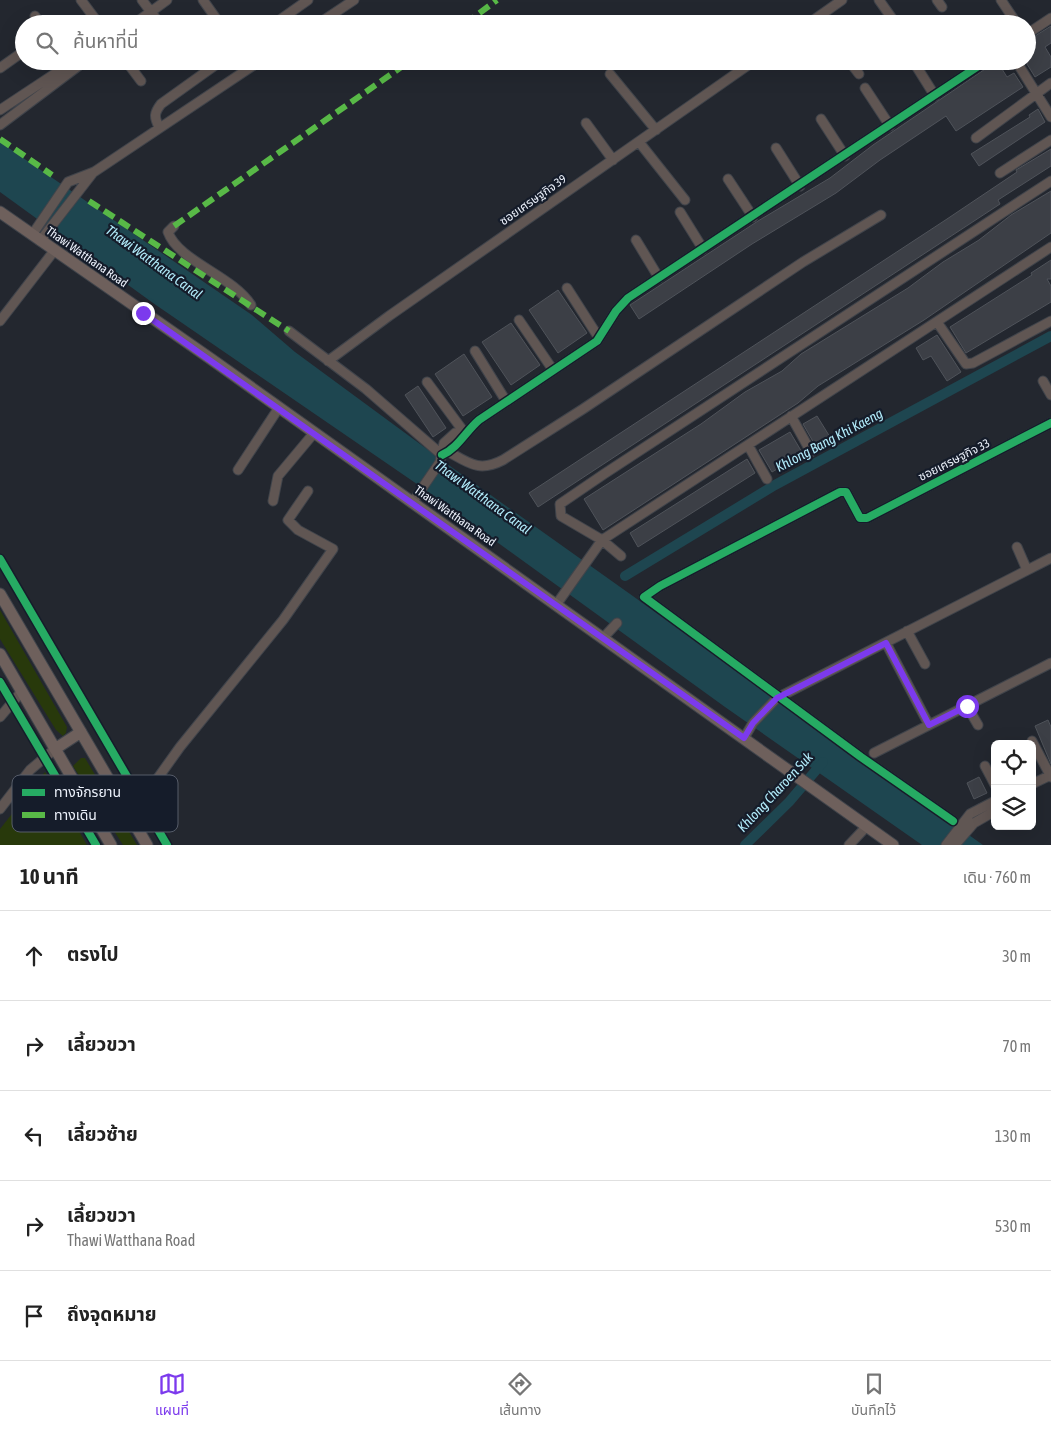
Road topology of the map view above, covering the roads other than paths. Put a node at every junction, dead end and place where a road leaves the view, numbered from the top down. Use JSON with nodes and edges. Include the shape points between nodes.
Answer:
{"nodes":[{"id":1,"x":81,"y":0,"type":"edge"},
{"id":2,"x":142,"y":0,"type":"edge"},
{"id":3,"x":167,"y":0,"type":"edge"},
{"id":4,"x":203,"y":0,"type":"edge"},
{"id":5,"x":308,"y":0,"type":"edge"},
{"id":6,"x":354,"y":0,"type":"edge"},
{"id":7,"x":842,"y":0,"type":"edge"},
{"id":8,"x":879,"y":0,"type":"edge"},
{"id":9,"x":1001,"y":0,"type":"edge"},
{"id":10,"x":829,"y":4,"type":"edge"},
{"id":11,"x":151,"y":12,"type":"junction"},
{"id":12,"x":92,"y":15,"type":"edge"},
{"id":13,"x":147,"y":15,"type":"edge"},
{"id":14,"x":153,"y":15,"type":"edge"},
{"id":15,"x":214,"y":15,"type":"edge"},
{"id":16,"x":287,"y":15,"type":"edge"},
{"id":17,"x":332,"y":15,"type":"edge"},
{"id":18,"x":823,"y":15,"type":"edge"},
{"id":19,"x":890,"y":15,"type":"edge"},
{"id":20,"x":1011,"y":15,"type":"edge"},
{"id":21,"x":1051,"y":18,"type":"edge"},
{"id":22,"x":1036,"y":28,"type":"edge"},
{"id":23,"x":15,"y":57,"type":"edge"},
{"id":24,"x":0,"y":68,"type":"edge"},
{"id":25,"x":57,"y":70,"type":"edge"},
{"id":26,"x":71,"y":70,"type":"edge"},
{"id":27,"x":76,"y":70,"type":"edge"},
{"id":28,"x":132,"y":70,"type":"edge"},
{"id":29,"x":208,"y":70,"type":"edge"},
{"id":30,"x":246,"y":70,"type":"edge"},
{"id":31,"x":741,"y":70,"type":"edge"},
{"id":32,"x":856,"y":70,"type":"edge"},
{"id":33,"x":919,"y":70,"type":"edge"},
{"id":34,"x":971,"y":70,"type":"edge"},
{"id":35,"x":1021,"y":70,"type":"edge"},
{"id":36,"x":72,"y":73,"type":"junction"},
{"id":37,"x":610,"y":74,"type":"dead end"},
{"id":38,"x":859,"y":74,"type":"dead end"},
{"id":39,"x":141,"y":82,"type":"dead end"},
{"id":40,"x":1051,"y":83,"type":"edge"},
{"id":41,"x":865,"y":88,"type":"dead end"},
{"id":42,"x":1036,"y":95,"type":"junction"},
{"id":43,"x":935,"y":96,"type":"junction"},
{"id":44,"x":2,"y":109,"type":"edge"},
{"id":45,"x":10,"y":116,"type":"junction"},
{"id":46,"x":1051,"y":117,"type":"edge"},
{"id":47,"x":821,"y":119,"type":"dead end"},
{"id":48,"x":586,"y":123,"type":"dead end"},
{"id":49,"x":0,"y":125,"type":"edge"},
{"id":50,"x":890,"y":126,"type":"junction"},
{"id":51,"x":159,"y":127,"type":"junction"},
{"id":52,"x":656,"y":130,"type":"junction"},
{"id":53,"x":976,"y":138,"type":"dead end"},
{"id":54,"x":1051,"y":140,"type":"edge"},
{"id":55,"x":639,"y":142,"type":"junction"},
{"id":56,"x":776,"y":148,"type":"dead end"},
{"id":57,"x":845,"y":156,"type":"junction"},
{"id":58,"x":613,"y":160,"type":"junction"},
{"id":59,"x":94,"y":172,"type":"junction"},
{"id":60,"x":1000,"y":173,"type":"dead end"},
{"id":61,"x":728,"y":179,"type":"dead end"},
{"id":62,"x":1051,"y":181,"type":"edge"},
{"id":63,"x":800,"y":186,"type":"junction"},
{"id":64,"x":685,"y":200,"type":"dead end"},
{"id":65,"x":680,"y":212,"type":"dead end"},
{"id":66,"x":881,"y":215,"type":"dead end"},
{"id":67,"x":2,"y":217,"type":"edge"},
{"id":68,"x":753,"y":217,"type":"junction"},
{"id":69,"x":174,"y":226,"type":"dead end"},
{"id":70,"x":36,"y":238,"type":"junction"},
{"id":71,"x":636,"y":240,"type":"dead end"},
{"id":72,"x":1051,"y":247,"type":"edge"},
{"id":73,"x":703,"y":249,"type":"junction"},
{"id":74,"x":54,"y":251,"type":"junction"},
{"id":75,"x":659,"y":278,"type":"junction"},
{"id":76,"x":567,"y":288,"type":"dead end"},
{"id":77,"x":251,"y":304,"type":"dead end"},
{"id":78,"x":519,"y":320,"type":"dead end"},
{"id":79,"x":0,"y":321,"type":"edge"},
{"id":80,"x":1051,"y":321,"type":"edge"},
{"id":81,"x":937,"y":322,"type":"junction"},
{"id":82,"x":289,"y":331,"type":"dead end"},
{"id":83,"x":599,"y":338,"type":"junction"},
{"id":84,"x":475,"y":351,"type":"dead end"},
{"id":85,"x":328,"y":361,"type":"junction"},
{"id":86,"x":553,"y":370,"type":"junction"},
{"id":87,"x":1043,"y":381,"type":"dead end"},
{"id":88,"x":427,"y":382,"type":"dead end"},
{"id":89,"x":1051,"y":395,"type":"edge"},
{"id":90,"x":506,"y":401,"type":"junction"},
{"id":91,"x":278,"y":409,"type":"junction"},
{"id":92,"x":791,"y":416,"type":"junction"},
{"id":93,"x":1051,"y":423,"type":"edge"},
{"id":94,"x":464,"y":432,"type":"junction"},
{"id":95,"x":314,"y":433,"type":"junction"},
{"id":96,"x":748,"y":445,"type":"junction"},
{"id":97,"x":811,"y":452,"type":"dead end"},
{"id":98,"x":444,"y":456,"type":"junction"},
{"id":99,"x":238,"y":470,"type":"dead end"},
{"id":100,"x":767,"y":479,"type":"dead end"},
{"id":101,"x":308,"y":491,"type":"dead end"},
{"id":102,"x":273,"y":501,"type":"dead end"},
{"id":103,"x":412,"y":503,"type":"junction"},
{"id":104,"x":602,"y":540,"type":"junction"},
{"id":105,"x":1017,"y":548,"type":"dead end"},
{"id":106,"x":621,"y":556,"type":"dead end"},
{"id":107,"x":1051,"y":558,"type":"edge"},
{"id":108,"x":1027,"y":570,"type":"junction"},
{"id":109,"x":0,"y":594,"type":"edge"},
{"id":110,"x":556,"y":605,"type":"junction"},
{"id":111,"x":617,"y":623,"type":"dead end"},
{"id":112,"x":907,"y":631,"type":"junction"},
{"id":113,"x":603,"y":638,"type":"junction"},
{"id":114,"x":886,"y":643,"type":"junction"},
{"id":115,"x":0,"y":654,"type":"edge"},
{"id":116,"x":925,"y":664,"type":"dead end"},
{"id":117,"x":1051,"y":664,"type":"edge"},
{"id":118,"x":22,"y":692,"type":"junction"},
{"id":119,"x":778,"y":697,"type":"junction"},
{"id":120,"x":967,"y":706,"type":"junction"},
{"id":121,"x":0,"y":717,"type":"edge"},
{"id":122,"x":929,"y":725,"type":"junction"},
{"id":123,"x":978,"y":725,"type":"dead end"},
{"id":124,"x":81,"y":732,"type":"junction"},
{"id":125,"x":744,"y":738,"type":"junction"},
{"id":126,"x":1036,"y":748,"type":"edge"},
{"id":127,"x":56,"y":749,"type":"junction"},
{"id":128,"x":874,"y":753,"type":"dead end"},
{"id":129,"x":985,"y":766,"type":"dead end"},
{"id":130,"x":26,"y":775,"type":"edge"},
{"id":131,"x":71,"y":775,"type":"edge"},
{"id":132,"x":106,"y":775,"type":"edge"},
{"id":133,"x":160,"y":775,"type":"edge"},
{"id":134,"x":1051,"y":776,"type":"edge"},
{"id":135,"x":991,"y":777,"type":"edge"},
{"id":136,"x":1036,"y":782,"type":"edge"},
{"id":137,"x":12,"y":793,"type":"edge"},
{"id":138,"x":991,"y":803,"type":"edge"},
{"id":139,"x":0,"y":809,"type":"edge"},
{"id":140,"x":991,"y":813,"type":"edge"},
{"id":141,"x":867,"y":826,"type":"junction"},
{"id":142,"x":958,"y":826,"type":"junction"},
{"id":143,"x":104,"y":832,"type":"edge"},
{"id":144,"x":140,"y":832,"type":"edge"},
{"id":145,"x":111,"y":845,"type":"edge"},
{"id":146,"x":147,"y":845,"type":"edge"},
{"id":147,"x":849,"y":845,"type":"edge"},
{"id":148,"x":893,"y":845,"type":"edge"},
{"id":149,"x":946,"y":845,"type":"edge"},
{"id":150,"x":955,"y":845,"type":"edge"}],
"edges":[{"from":1,"to":12,"type":"street"},
{"from":2,"to":11,"type":"street"},
{"from":3,"to":11,"type":"street"},
{"from":4,"to":15,"type":"street"},
{"from":5,"to":16,"type":"street"},
{"from":6,"to":17,"type":"street"},
{"from":7,"to":10,"type":"street"},
{"from":8,"to":19,"type":"street"},
{"from":9,"to":20,"type":"street"},
{"from":10,"to":18,"type":"street"},
{"from":11,"to":13,"type":"street"},
{"from":11,"to":14,"type":"street"},
{"from":21,"to":22,"type":"street"},
{"from":23,"to":24,"type":"street"},
{"from":25,"to":44,"type":"street"},
{"from":26,"to":36,"type":"street"},
{"from":27,"to":36,"type":"street"},
{"from":28,"to":39,"type":"street"},
{"from":29,"to":51,"type":"street","via":[[161,104],[154,118]]},
{"from":30,"to":51,"type":"street"},
{"from":31,"to":52,"type":"street","name":"ซอยเศรษฐกิจ 39"},
{"from":32,"to":38,"type":"street"},
{"from":33,"to":43,"type":"street"},
{"from":34,"to":43,"type":"street"},
{"from":35,"to":42,"type":"street"},
{"from":36,"to":45,"type":"street"},
{"from":37,"to":52,"type":"street"},
{"from":40,"to":42,"type":"street"},
{"from":41,"to":50,"type":"street"},
{"from":42,"to":46,"type":"street"},
{"from":42,"to":53,"type":"street"},
{"from":43,"to":50,"type":"street"},
{"from":44,"to":45,"type":"street"},
{"from":45,"to":49,"type":"street"},
{"from":47,"to":57,"type":"street"},
{"from":48,"to":58,"type":"street"},
{"from":50,"to":57,"type":"street"},
{"from":51,"to":59,"type":"street"},
{"from":52,"to":55,"type":"street","name":"ซอยเศรษฐกิจ 39"},
{"from":54,"to":60,"type":"street"},
{"from":55,"to":58,"type":"street","name":"ซอยเศรษฐกิจ 39"},
{"from":55,"to":64,"type":"street"},
{"from":56,"to":63,"type":"street"},
{"from":57,"to":63,"type":"street"},
{"from":58,"to":85,"type":"street","name":"ซอยเศรษฐกิจ 39"},
{"from":59,"to":70,"type":"street","via":[[48,231]]},
{"from":59,"to":70,"type":"street","via":[[68,182],[39,224]]},
{"from":61,"to":68,"type":"street"},
{"from":62,"to":104,"type":"street","via":[[560,504],[561,516]]},
{"from":63,"to":68,"type":"street"},
{"from":65,"to":73,"type":"street"},
{"from":66,"to":98,"type":"street","via":[[503,460],[489,466],[471,465]]},
{"from":67,"to":70,"type":"main road","name":"Thawi Watthana Road"},
{"from":68,"to":73,"type":"street"},
{"from":69,"to":77,"type":"street","via":[[168,232],[180,249],[237,289]]},
{"from":70,"to":74,"type":"main road","name":"Thawi Watthana Road"},
{"from":71,"to":75,"type":"street"},
{"from":72,"to":81,"type":"street"},
{"from":73,"to":75,"type":"street"},
{"from":74,"to":79,"type":"street"},
{"from":74,"to":91,"type":"main road","name":"Thawi Watthana Road"},
{"from":75,"to":83,"type":"street","via":[[621,304]]},
{"from":76,"to":83,"type":"street"},
{"from":78,"to":86,"type":"street"},
{"from":80,"to":81,"type":"street","via":[[966,364]]},
{"from":81,"to":92,"type":"street"},
{"from":82,"to":85,"type":"street"},
{"from":83,"to":86,"type":"street"},
{"from":84,"to":90,"type":"street"},
{"from":85,"to":98,"type":"street"},
{"from":86,"to":90,"type":"street"},
{"from":87,"to":89,"type":"street"},
{"from":88,"to":94,"type":"street"},
{"from":90,"to":94,"type":"street"},
{"from":91,"to":95,"type":"main road","name":"Thawi Watthana Road"},
{"from":91,"to":99,"type":"street"},
{"from":92,"to":96,"type":"street"},
{"from":92,"to":97,"type":"street"},
{"from":93,"to":119,"type":"street","name":"ซอยเศรษฐกิจ 33","via":[[867,518],[860,518],[846,492],[840,492],[644,597]]},
{"from":94,"to":98,"type":"street","via":[[460,441]]},
{"from":95,"to":102,"type":"street","via":[[278,476]]},
{"from":95,"to":103,"type":"main road","name":"Thawi Watthana Road"},
{"from":96,"to":100,"type":"street"},
{"from":96,"to":104,"type":"street"},
{"from":98,"to":103,"type":"street"},
{"from":101,"to":133,"type":"street","via":[[288,520],[298,530],[334,549],[284,620]]},
{"from":103,"to":110,"type":"main road","name":"Thawi Watthana Road"},
{"from":104,"to":106,"type":"street"},
{"from":104,"to":110,"type":"street"},
{"from":105,"to":108,"type":"street"},
{"from":107,"to":108,"type":"street"},
{"from":108,"to":112,"type":"street"},
{"from":109,"to":124,"type":"main road"},
{"from":110,"to":113,"type":"main road","name":"Thawi Watthana Road"},
{"from":111,"to":113,"type":"street"},
{"from":112,"to":114,"type":"street"},
{"from":112,"to":116,"type":"street"},
{"from":113,"to":125,"type":"main road","name":"Thawi Watthana Road"},
{"from":114,"to":119,"type":"street"},
{"from":114,"to":122,"type":"street"},
{"from":115,"to":118,"type":"main road"},
{"from":117,"to":120,"type":"street"},
{"from":118,"to":121,"type":"street"},
{"from":118,"to":127,"type":"main road"},
{"from":119,"to":125,"type":"street","via":[[753,723]]},
{"from":119,"to":142,"type":"street"},
{"from":120,"to":122,"type":"street"},
{"from":120,"to":123,"type":"street"},
{"from":122,"to":128,"type":"street"},
{"from":124,"to":127,"type":"main road"},
{"from":124,"to":132,"type":"main road"},
{"from":125,"to":141,"type":"main road","name":"Thawi Watthana Road"},
{"from":126,"to":134,"type":"street"},
{"from":127,"to":130,"type":"street"},
{"from":127,"to":131,"type":"main road"},
{"from":129,"to":135,"type":"street"},
{"from":134,"to":136,"type":"street"},
{"from":137,"to":139,"type":"street"},
{"from":138,"to":142,"type":"street","via":[[975,810]]},
{"from":140,"to":142,"type":"street","via":[[974,823]]},
{"from":141,"to":147,"type":"street"},
{"from":141,"to":148,"type":"main road","name":"Thawi Watthana Road"},
{"from":142,"to":149,"type":"street"},
{"from":142,"to":150,"type":"street"},
{"from":143,"to":145,"type":"main road"},
{"from":144,"to":146,"type":"main road"}]}
